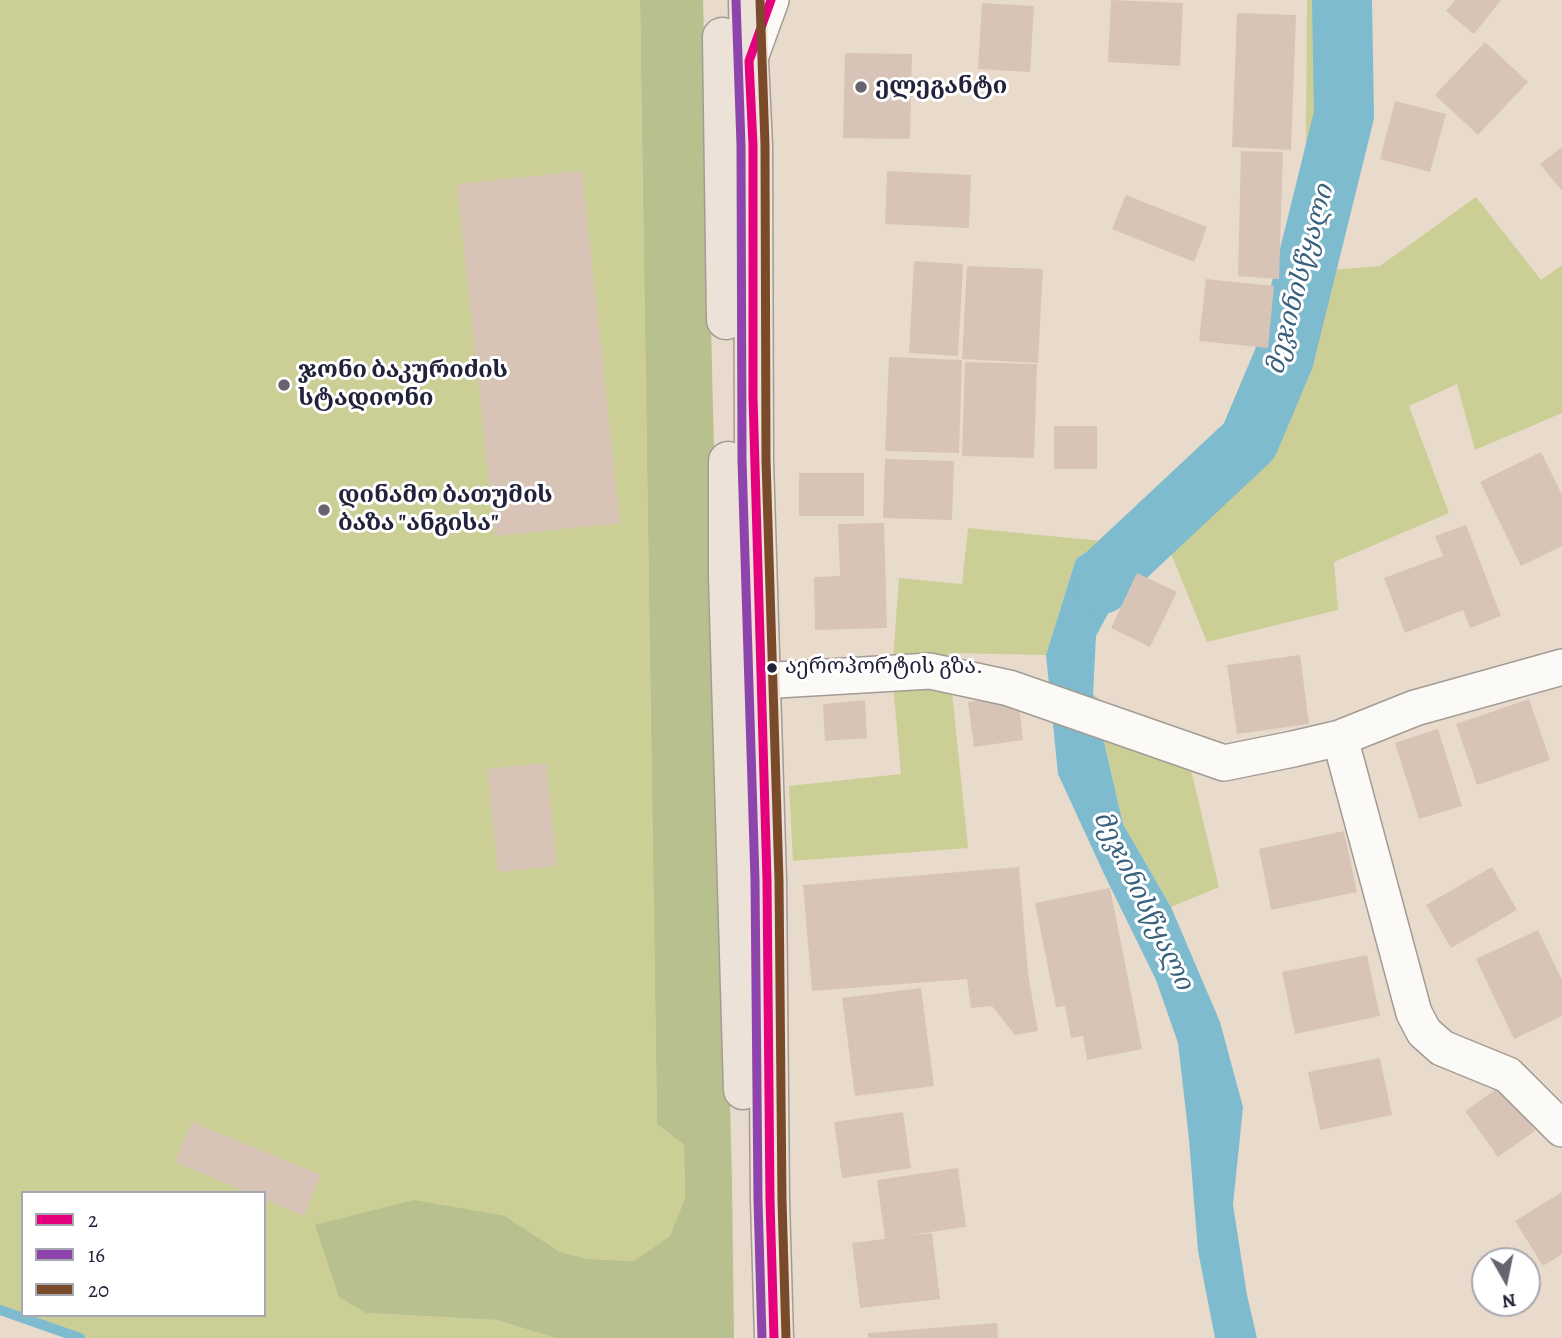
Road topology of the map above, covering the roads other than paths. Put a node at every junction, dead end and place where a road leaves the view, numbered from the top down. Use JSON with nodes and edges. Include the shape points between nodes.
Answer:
{"nodes":[{"id":1,"x":722,"y":0,"type":"edge"},
{"id":2,"x":748,"y":0,"type":"edge"},
{"id":3,"x":771,"y":0,"type":"edge"},
{"id":4,"x":749,"y":61,"type":"junction"},
{"id":5,"x":1562,"y":667,"type":"edge"},
{"id":6,"x":760,"y":681,"type":"junction"},
{"id":7,"x":1340,"y":738,"type":"junction"},
{"id":8,"x":1562,"y":1129,"type":"edge"},
{"id":9,"x":748,"y":1338,"type":"edge"},
{"id":10,"x":774,"y":1338,"type":"edge"}],
"edges":[{"from":1,"to":9,"type":"highway","via":[[728,578]]},
{"from":2,"to":4,"type":"highway"},
{"from":3,"to":4,"type":"street"},
{"from":4,"to":6,"type":"highway"},
{"from":5,"to":7,"type":"street","via":[[1415,708]]},
{"from":6,"to":7,"type":"street","via":[[930,671],[1009,688],[1224,763]]},
{"from":6,"to":10,"type":"highway"},
{"from":7,"to":8,"type":"street","via":[[1414,1013],[1424,1032],[1442,1048],[1508,1075]]}]}
